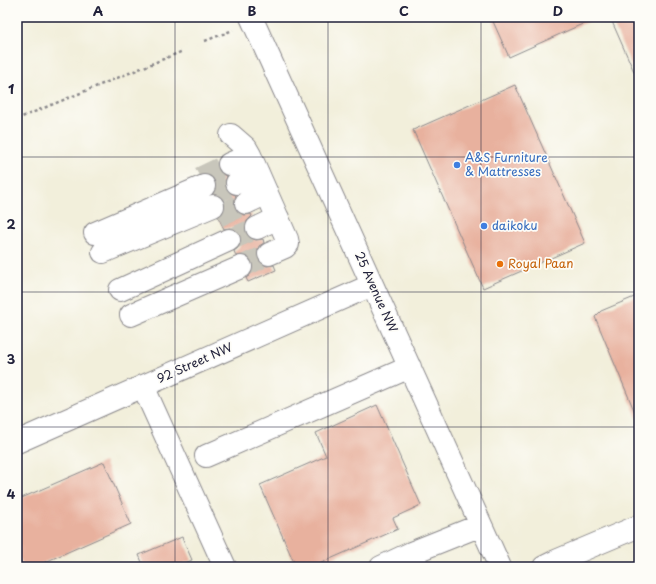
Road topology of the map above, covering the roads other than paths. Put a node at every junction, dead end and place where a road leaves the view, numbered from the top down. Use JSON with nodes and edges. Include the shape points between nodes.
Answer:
{"nodes":[{"id":1,"x":252,"y":17,"type":"edge"},
{"id":2,"x":231,"y":135,"type":"dead end"},
{"id":3,"x":266,"y":190,"type":"junction"},
{"id":4,"x":247,"y":206,"type":"junction"},
{"id":5,"x":219,"y":219,"type":"junction"},
{"id":6,"x":110,"y":267,"type":"junction"},
{"id":7,"x":372,"y":285,"type":"junction"},
{"id":8,"x":410,"y":368,"type":"junction"},
{"id":9,"x":143,"y":386,"type":"junction"},
{"id":10,"x":17,"y":442,"type":"edge"},
{"id":11,"x":206,"y":456,"type":"dead end"},
{"id":12,"x":481,"y":525,"type":"junction"},
{"id":13,"x":639,"y":526,"type":"edge"},
{"id":14,"x":414,"y":560,"type":"edge"},
{"id":15,"x":553,"y":565,"type":"edge"},
{"id":16,"x":225,"y":567,"type":"edge"},
{"id":17,"x":381,"y":567,"type":"edge"},
{"id":18,"x":500,"y":567,"type":"edge"}],
"edges":[{"from":1,"to":7,"type":"street","name":"25 Avenue NW"},
{"from":2,"to":3,"type":"street","via":[[246,148]]},
{"from":3,"to":4,"type":"street"},
{"from":3,"to":4,"type":"street"},
{"from":3,"to":4,"type":"street"},
{"from":3,"to":4,"type":"street","via":[[287,239],[288,244],[285,247]]},
{"from":5,"to":6,"type":"street"},
{"from":5,"to":6,"type":"street"},
{"from":5,"to":6,"type":"street"},
{"from":5,"to":6,"type":"street"},
{"from":7,"to":8,"type":"street","name":"25 Avenue NW"},
{"from":7,"to":9,"type":"street","name":"92 Street NW"},
{"from":8,"to":11,"type":"street"},
{"from":8,"to":12,"type":"street","name":"25 Avenue NW"},
{"from":9,"to":10,"type":"street","name":"92 Street NW"},
{"from":9,"to":16,"type":"street"},
{"from":12,"to":14,"type":"street"},
{"from":12,"to":18,"type":"street","name":"25 Avenue NW"},
{"from":13,"to":15,"type":"street"},
{"from":14,"to":17,"type":"street"}]}
